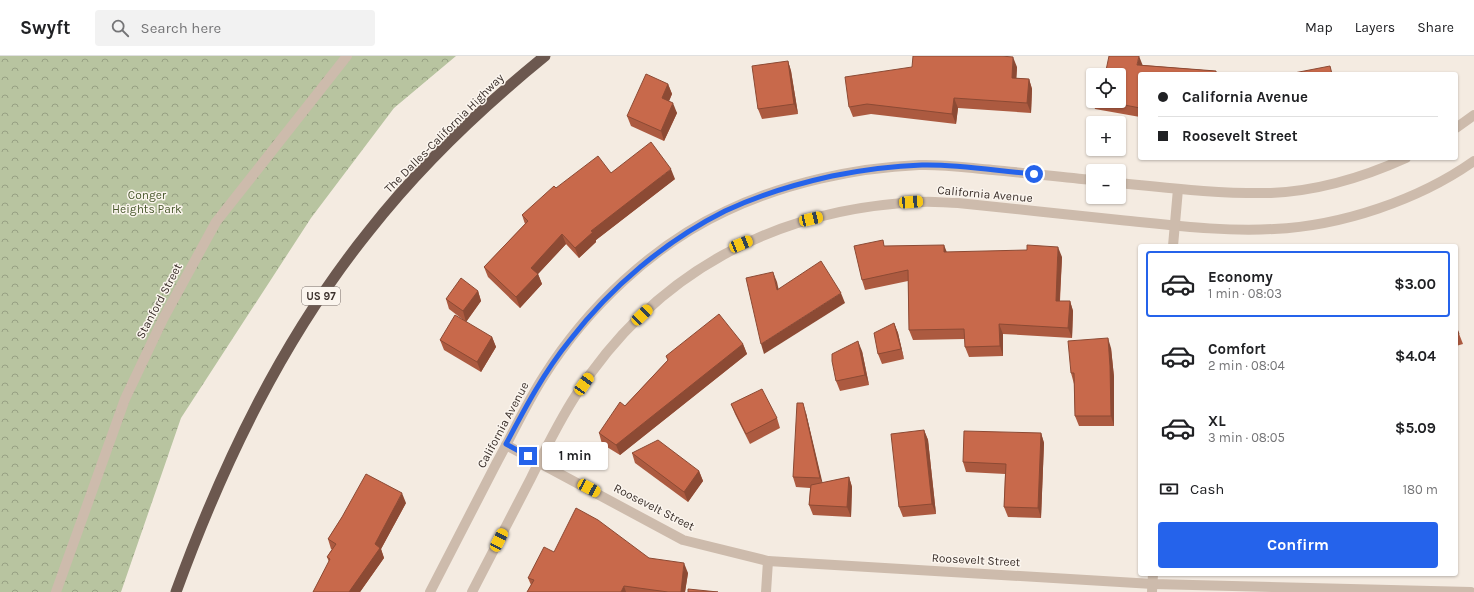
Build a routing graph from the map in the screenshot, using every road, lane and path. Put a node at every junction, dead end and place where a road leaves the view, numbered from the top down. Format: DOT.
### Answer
graph roads {
  1 [pos="347,56"];
  2 [pos="545,56"];
  3 [pos="1474,115"];
  4 [pos="1458,127"];
  5 [pos="1401,160"];
  6 [pos="1474,161"];
  7 [pos="1086,179"];
  8 [pos="1126,184"];
  9 [pos="1178,188"];
  10 [pos="1174,225"];
  11 [pos="1173,244"];
  12 [pos="506,444"];
  13 [pos="539,462"];
  14 [pos="768,561"];
  15 [pos="1153,583"];
  16 [pos="56,592"];
  17 [pos="176,592"];
  18 [pos="430,592"];
  19 [pos="472,592"];
  20 [pos="766,592"];
  21 [pos="1471,592"];
  1 -- 16 [label="street, Stanford Street"];
  2 -- 17 [label="highway, The Dalles-California Highway / US 97"];
  3 -- 4 [label="street"];
  5 -- 9 [label="street"];
  6 -- 10 [label="street, California Avenue"];
  7 -- 12 [label="street, California Avenue"];
  8 -- 9 [label="street"];
  9 -- 10 [label="street"];
  10 -- 11 [label="street"];
  10 -- 13 [label="street, California Avenue"];
  12 -- 13 [label="street, Roosevelt Street"];
  12 -- 18 [label="street, California Avenue"];
  13 -- 14 [label="street, Roosevelt Street"];
  13 -- 19 [label="street, California Avenue"];
  14 -- 15 [label="street, Roosevelt Street"];
  14 -- 20 [label="street"];
  15 -- 21 [label="street, Roosevelt Street"];
}
